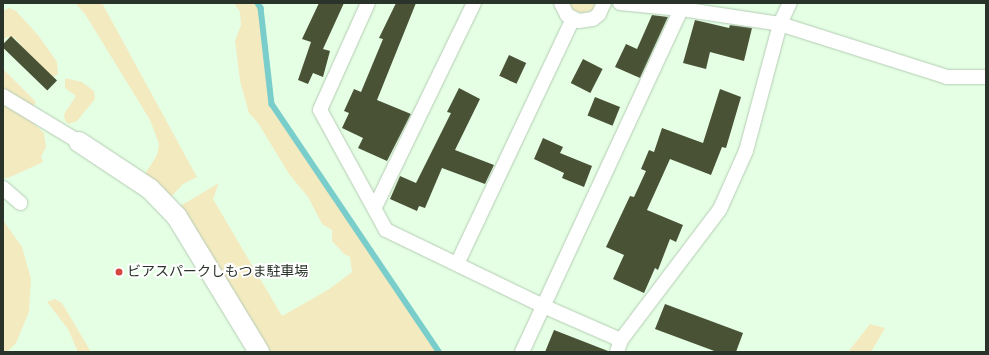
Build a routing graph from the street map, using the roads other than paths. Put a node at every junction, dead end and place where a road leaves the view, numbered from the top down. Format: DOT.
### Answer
graph roads {
  1 [pos="368,3"];
  2 [pos="474,3"];
  3 [pos="561,3"];
  4 [pos="604,3"];
  5 [pos="620,3"];
  6 [pos="790,3"];
  7 [pos="683,6"];
  8 [pos="573,19"];
  9 [pos="780,24"];
  10 [pos="986,77"];
  11 [pos="3,96"];
  12 [pos="79,142"];
  13 [pos="3,188"];
  14 [pos="20,204"];
  15 [pos="375,207"];
  16 [pos="457,264"];
  17 [pos="543,306"];
  18 [pos="619,346"];
  19 [pos="258,352"];
  20 [pos="522,352"];
  1 -- 15 [label="street"];
  2 -- 15 [label="street"];
  3 -- 8 [label="street"];
  4 -- 8 [label="street"];
  5 -- 7 [label="street"];
  6 -- 9 [label="street"];
  7 -- 9 [label="street"];
  7 -- 17 [label="street"];
  8 -- 16 [label="street"];
  9 -- 10 [label="street"];
  9 -- 18 [label="street"];
  11 -- 12 [label="street"];
  12 -- 19 [label="street"];
  13 -- 14 [label="street"];
  15 -- 16 [label="street"];
  16 -- 17 [label="street"];
  17 -- 18 [label="street"];
  17 -- 20 [label="street"];
}
